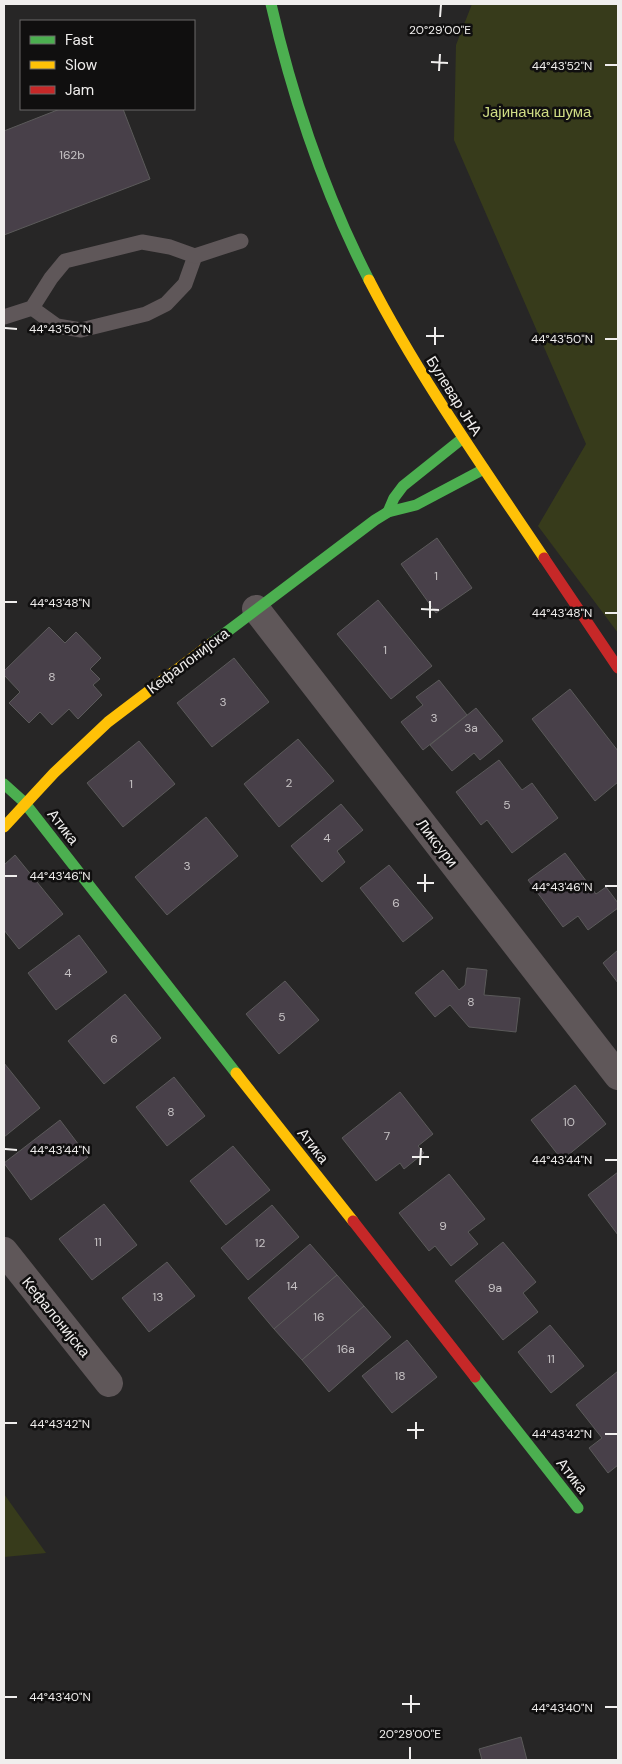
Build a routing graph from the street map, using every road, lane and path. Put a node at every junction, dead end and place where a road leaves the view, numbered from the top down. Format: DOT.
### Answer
graph roads {
  1 [pos="271,4"];
  2 [pos="242,241"];
  3 [pos="195,256"];
  4 [pos="32,308"];
  5 [pos="4,317"];
  6 [pos="463,438"];
  7 [pos="484,469"];
  8 [pos="388,512"];
  9 [pos="256,610"];
  10 [pos="618,668"];
  11 [pos="4,784"];
  12 [pos="24,802"];
  13 [pos="4,827"];
  14 [pos="618,1076"];
  15 [pos="4,1251"];
  16 [pos="109,1383"];
  17 [pos="578,1508"];
  1 -- 6 [label="street, Булевар ЈНА"];
  2 -- 3 [label="lane"];
  3 -- 4 [label="lane"];
  3 -- 4 [label="lane"];
  4 -- 5 [label="lane"];
  6 -- 7 [label="street, Булевар ЈНА"];
  6 -- 8 [label="street, Кефалонијска"];
  7 -- 8 [label="street, Кефалонијска"];
  7 -- 10 [label="street, Булевар ЈНА"];
  8 -- 9 [label="street, Кефалонијска"];
  9 -- 12 [label="street, Кефалонијска"];
  9 -- 14 [label="street, Ликсури"];
  11 -- 12 [label="street, Атика"];
  12 -- 13 [label="street, Кефалонијска"];
  12 -- 17 [label="street, Атика"];
  15 -- 16 [label="street, Кефалонијска"];
}
